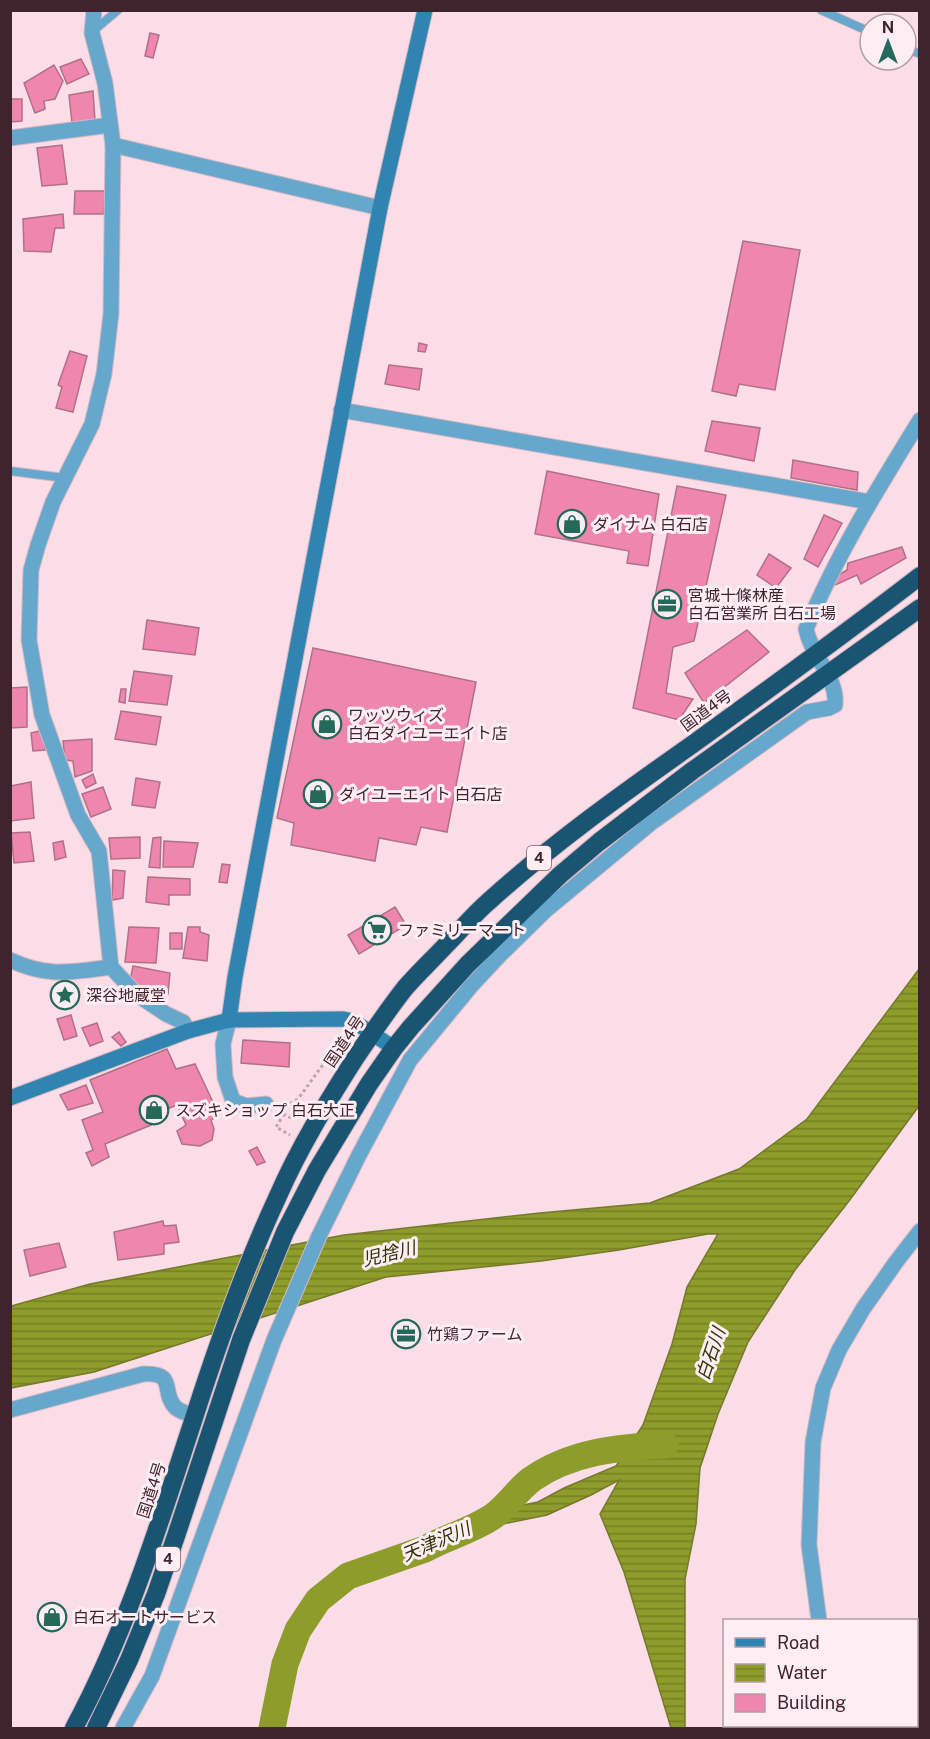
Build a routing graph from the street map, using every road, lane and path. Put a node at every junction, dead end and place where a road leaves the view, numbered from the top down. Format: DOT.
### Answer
graph roads {
  1 [pos="94,10"];
  2 [pos="118,10"];
  3 [pos="425,10"];
  4 [pos="821,10"];
  5 [pos="858,27"];
  6 [pos="92,33"];
  7 [pos="110,125"];
  8 [pos="10,138"];
  9 [pos="113,146"];
  10 [pos="380,208"];
  11 [pos="341,410"];
  12 [pos="920,420"];
  13 [pos="10,471"];
  14 [pos="66,478"];
  15 [pos="870,502"];
  16 [pos="920,576"];
  17 [pos="920,608"];
  18 [pos="817,655"];
  19 [pos="827,674"];
  20 [pos="10,960"];
  21 [pos="111,967"];
  22 [pos="229,1020"];
  23 [pos="188,1031"];
  24 [pos="372,1032"];
  25 [pos="394,1048"];
  26 [pos="330,1055"];
  27 [pos="10,1098"];
  28 [pos="272,1108"];
  29 [pos="284,1114"];
  30 [pos="290,1135"];
  31 [pos="920,1231"];
  32 [pos="10,1410"];
  33 [pos="195,1416"];
  34 [pos="819,1619"];
  35 [pos="74,1728"];
  36 [pos="96,1728"];
  37 [pos="123,1728"];
  1 -- 6 [label="street"];
  2 -- 6 [label="lane"];
  3 -- 10 [label="street"];
  4 -- 5 [label="lane"];
  6 -- 7 [label="street"];
  7 -- 8 [label="street"];
  7 -- 9 [label="street"];
  9 -- 10 [label="street"];
  9 -- 14 [label="street"];
  10 -- 11 [label="street"];
  11 -- 15 [label="street"];
  11 -- 22 [label="street"];
  12 -- 15 [label="street"];
  13 -- 14 [label="lane"];
  14 -- 21 [label="street"];
  15 -- 18 [label="street"];
  16 -- 18 [label="highway, 国道4号 / 4"];
  17 -- 19 [label="highway, 4"];
  18 -- 19 [label="street"];
  18 -- 24 [label="highway, 国道4号 / 4"];
  19 -- 25 [label="highway, 4"];
  19 -- 37 [label="street"];
  20 -- 21 [label="street"];
  21 -- 23 [label="street"];
  22 -- 23 [label="street"];
  22 -- 24 [label="street"];
  22 -- 28 [label="street"];
  23 -- 27 [label="street"];
  24 -- 25 [label="street"];
  24 -- 33 [label="highway, 国道4号 / 4"];
  25 -- 36 [label="highway, 4"];
  26 -- 28 [label="path"];
  29 -- 30 [label="path"];
  31 -- 34 [label="street"];
  32 -- 33 [label="street"];
  33 -- 35 [label="highway, 国道4号 / 4"];
}
